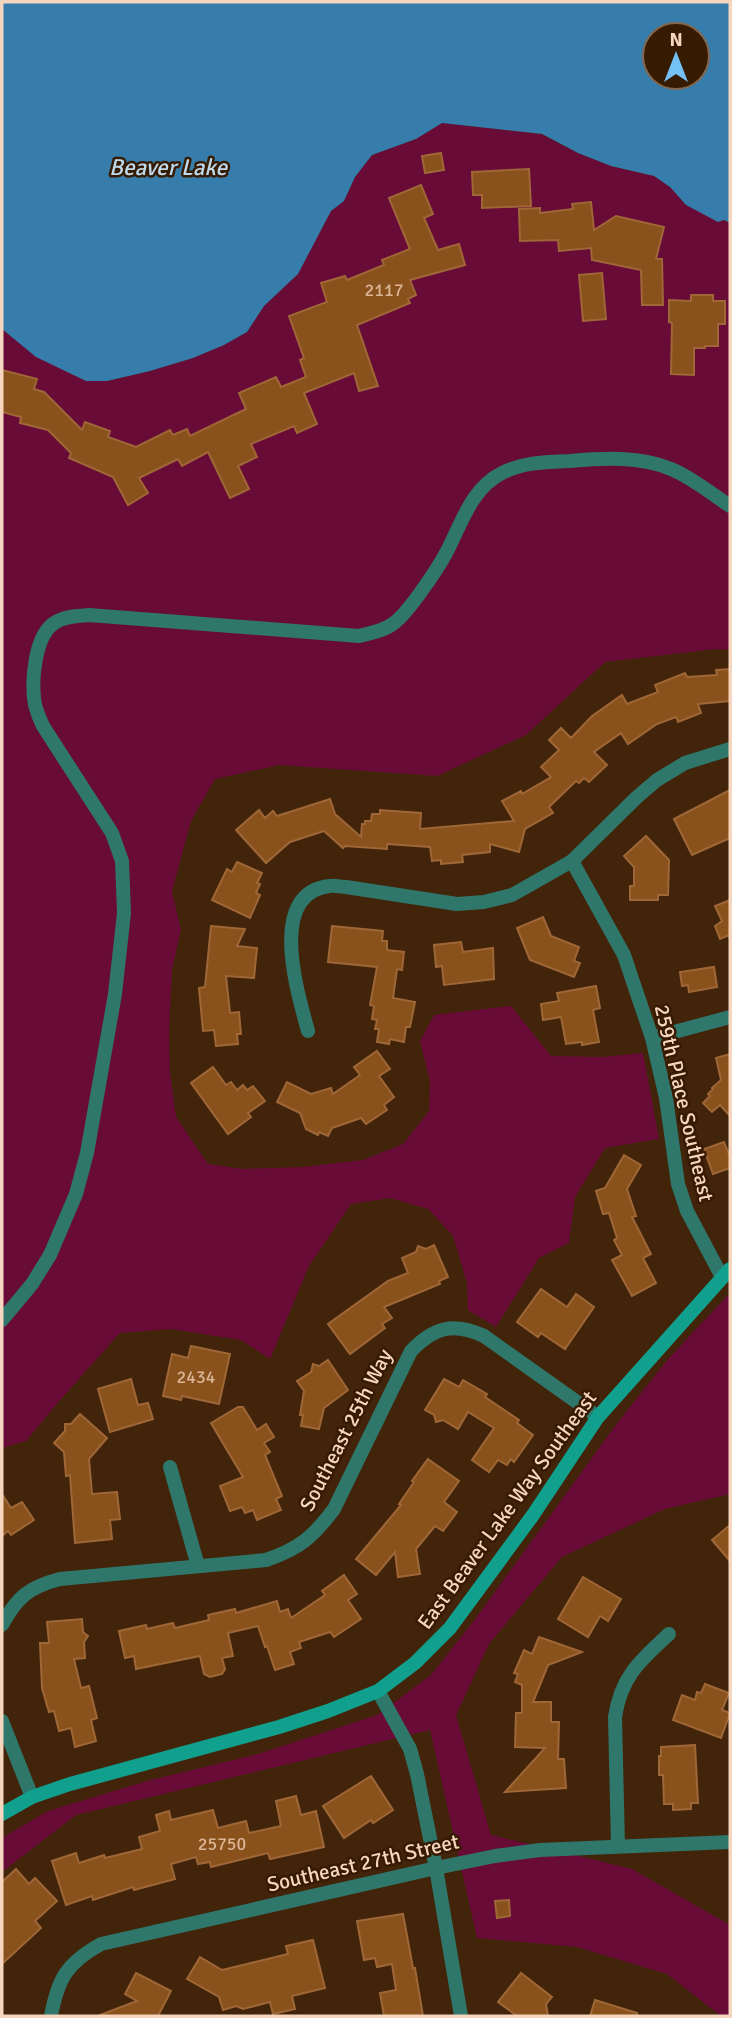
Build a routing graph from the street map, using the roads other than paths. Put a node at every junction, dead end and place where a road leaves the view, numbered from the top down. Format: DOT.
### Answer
graph roads {
  1 [pos="730,506"];
  2 [pos="730,749"];
  3 [pos="572,861"];
  4 [pos="730,1017"];
  5 [pos="308,1031"];
  6 [pos="652,1038"];
  7 [pos="726,1273"];
  8 [pos="2,1320"];
  9 [pos="598,1417"];
  10 [pos="170,1467"];
  11 [pos="198,1566"];
  12 [pos="2,1625"];
  13 [pos="669,1634"];
  14 [pos="378,1692"];
  15 [pos="2,1721"];
  16 [pos="32,1797"];
  17 [pos="2,1814"];
  18 [pos="730,1842"];
  19 [pos="618,1846"];
  20 [pos="436,1868"];
  21 [pos="51,2016"];
  22 [pos="461,2016"];
  1 -- 8 [label="street"];
  2 -- 3 [label="street"];
  3 -- 5 [label="street"];
  3 -- 6 [label="street, 259th Place Southeast"];
  4 -- 6 [label="street"];
  6 -- 7 [label="street, 259th Place Southeast"];
  7 -- 9 [label="street, East Beaver Lake Way Southeast"];
  9 -- 11 [label="street, Southeast 25th Way"];
  9 -- 14 [label="street, East Beaver Lake Way Southeast"];
  10 -- 11 [label="street"];
  11 -- 12 [label="street, Southeast 25th Way"];
  13 -- 19 [label="street"];
  14 -- 16 [label="street, East Beaver Lake Way Southeast"];
  14 -- 20 [label="street"];
  15 -- 16 [label="street"];
  16 -- 17 [label="street, East Beaver Lake Way Southeast"];
  18 -- 19 [label="street, Southeast 27th Street"];
  19 -- 20 [label="street, Southeast 27th Street"];
  20 -- 21 [label="street, Southeast 27th Street"];
  20 -- 22 [label="street"];
}
